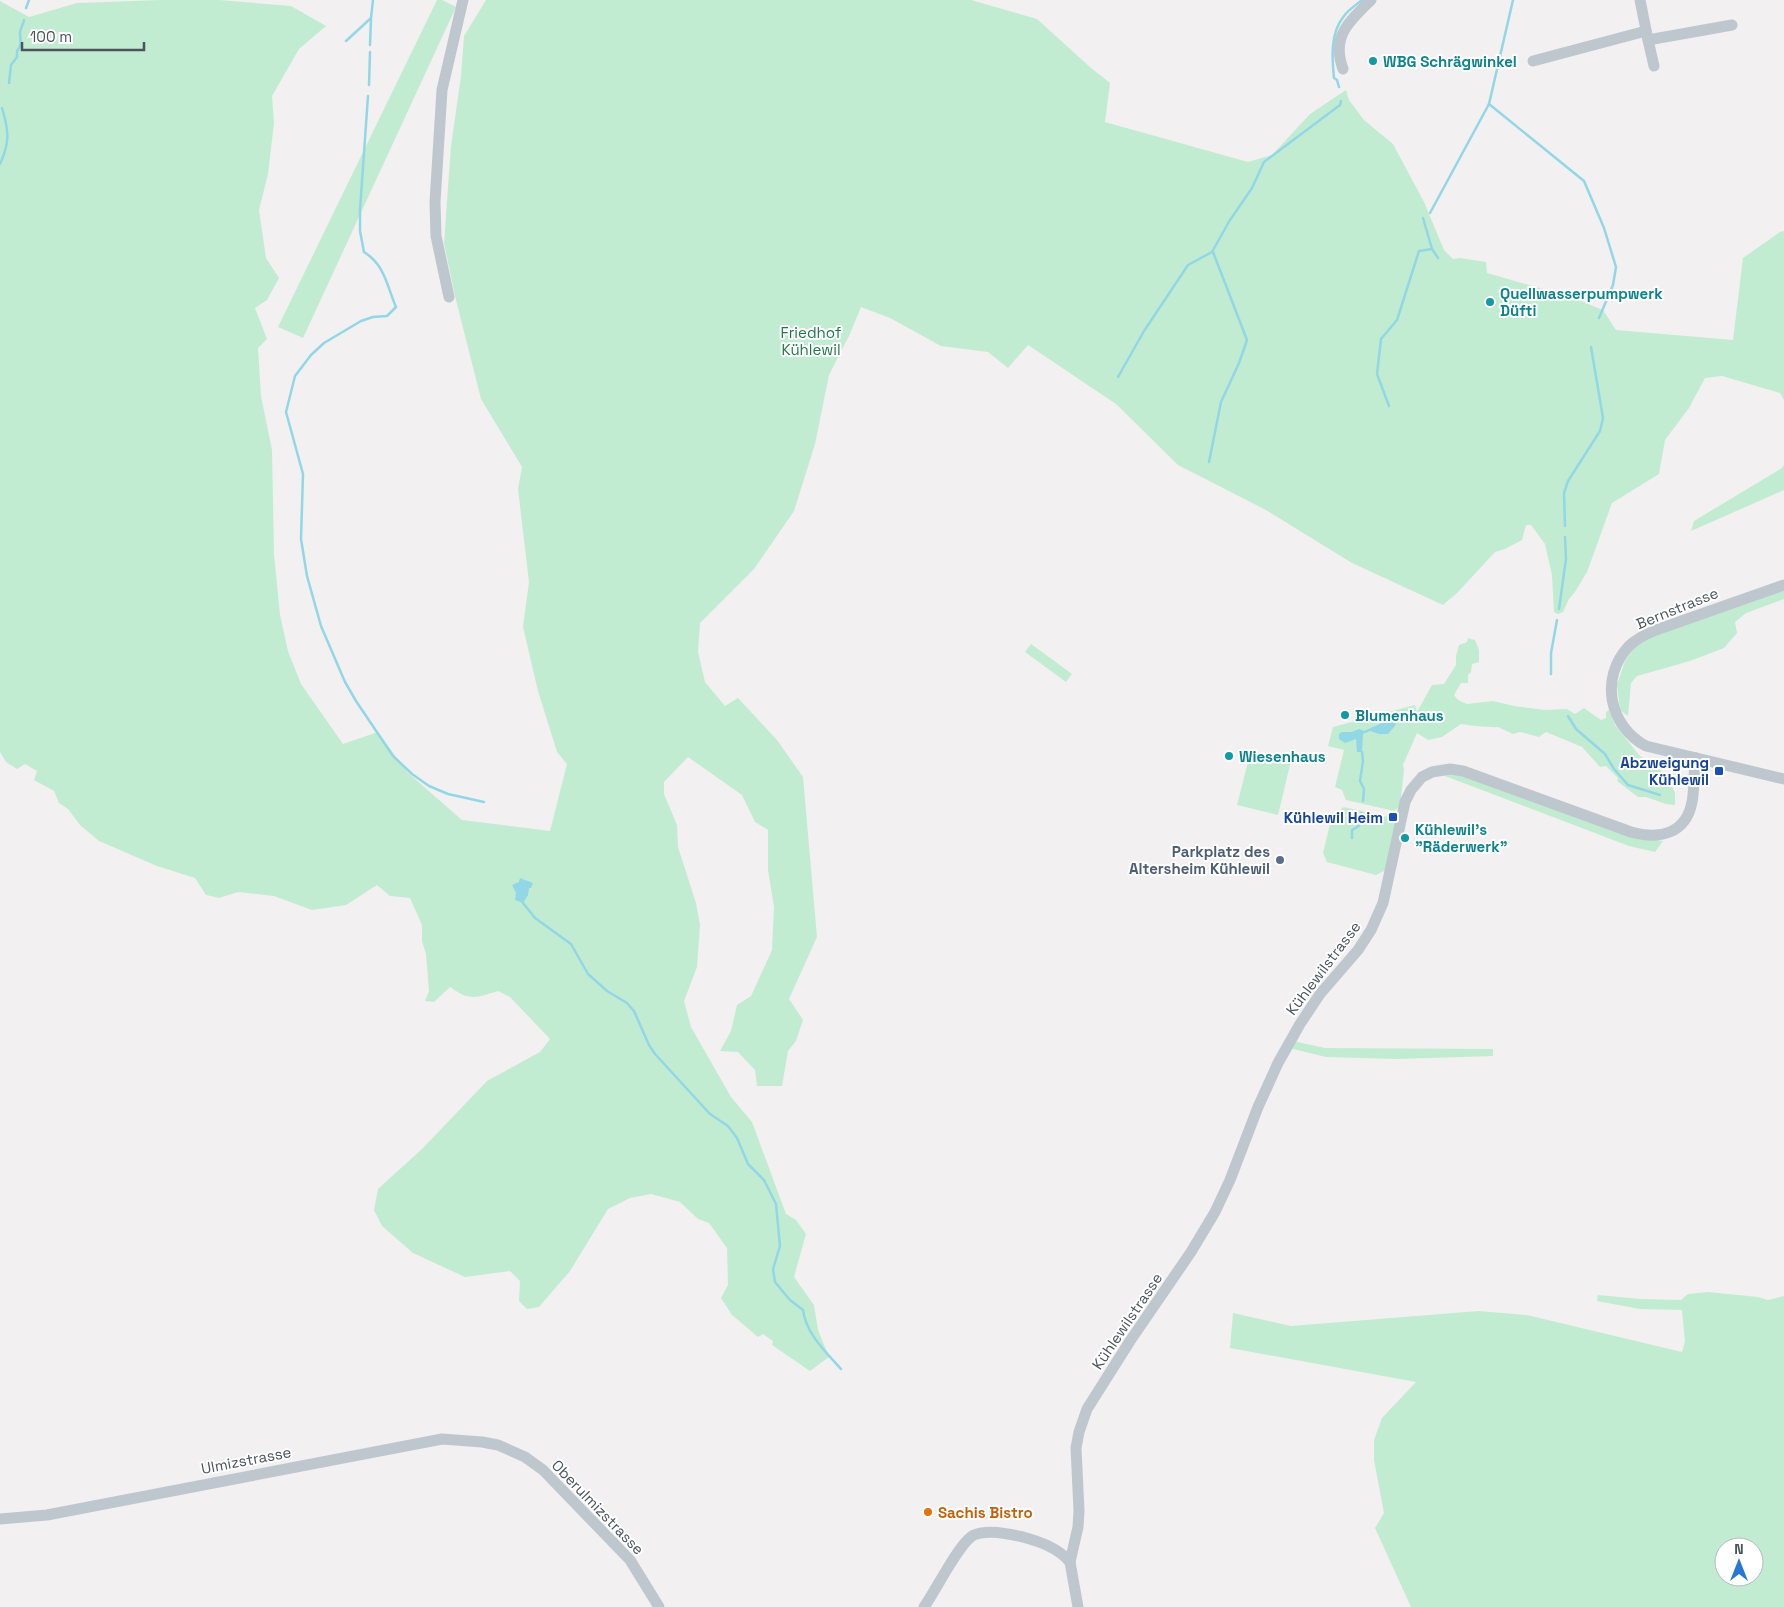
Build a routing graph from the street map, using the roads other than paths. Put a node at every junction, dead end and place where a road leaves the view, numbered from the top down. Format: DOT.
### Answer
graph roads {
  1 [pos="463,0"];
  2 [pos="1371,0"];
  3 [pos="1640,0"];
  4 [pos="1732,25"];
  5 [pos="1647,36"];
  6 [pos="1533,62"];
  7 [pos="1654,66"];
  8 [pos="1343,69"];
  9 [pos="449,297"];
  10 [pos="1784,585"];
  11 [pos="1696,758"];
  12 [pos="1784,779"];
  13 [pos="498,1445"];
  14 [pos="0,1519"];
  15 [pos="1074,1539"];
  16 [pos="1053,1548"];
  17 [pos="1070,1562"];
  18 [pos="659,1607"];
  19 [pos="924,1607"];
  20 [pos="1078,1607"];
  1 -- 9 [label="street"];
  2 -- 8 [label="street"];
  3 -- 5 [label="street"];
  4 -- 5 [label="street"];
  5 -- 6 [label="street"];
  5 -- 7 [label="street"];
  10 -- 11 [label="street, Bernstrasse"];
  11 -- 12 [label="street, Bernstrasse"];
  11 -- 15 [label="street, Kühlewilstrasse"];
  13 -- 14 [label="street, Ulmizstrasse"];
  13 -- 18 [label="street, Oberulmizstrasse"];
  15 -- 16 [label="street"];
  15 -- 17 [label="street, Kühlewilstrasse"];
  16 -- 17 [label="street"];
  16 -- 19 [label="street"];
  17 -- 20 [label="street, Kühlewilstrasse"];
}
